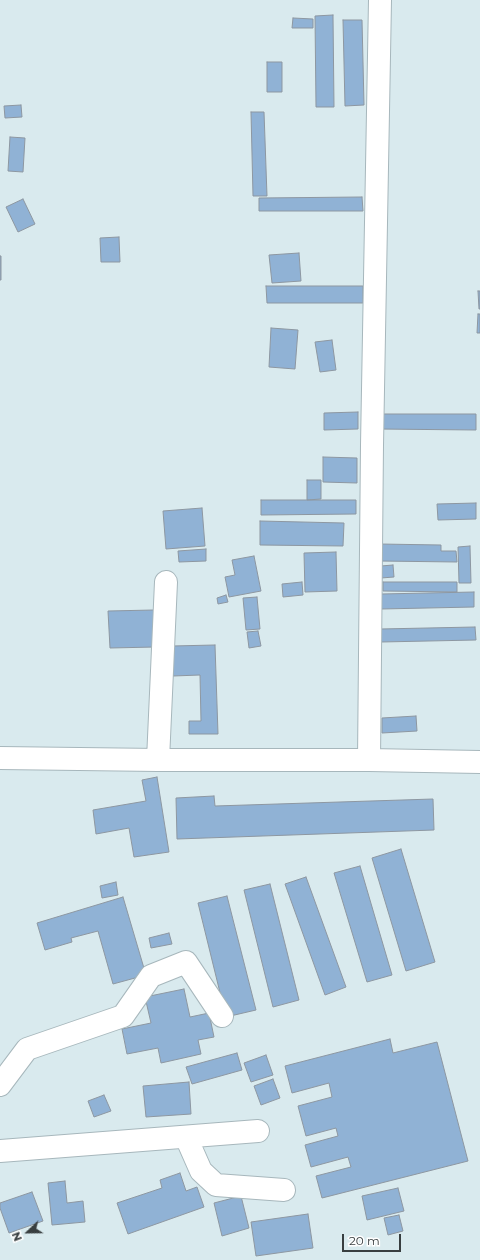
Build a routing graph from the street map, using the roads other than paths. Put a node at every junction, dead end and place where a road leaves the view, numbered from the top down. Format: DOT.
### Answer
graph roads {
  1 [pos="380,0"];
  2 [pos="166,582"];
  3 [pos="0,758"];
  4 [pos="158,760"];
  5 [pos="369,760"];
  6 [pos="480,762"];
  7 [pos="222,1016"];
  8 [pos="0,1085"];
  9 [pos="258,1131"];
  10 [pos="186,1137"];
  11 [pos="0,1151"];
  12 [pos="284,1190"];
  1 -- 5 [label="street"];
  2 -- 4 [label="street"];
  3 -- 4 [label="street"];
  4 -- 5 [label="street"];
  5 -- 6 [label="street"];
  7 -- 8 [label="street"];
  9 -- 10 [label="street"];
  10 -- 11 [label="street"];
  10 -- 12 [label="street"];
}
